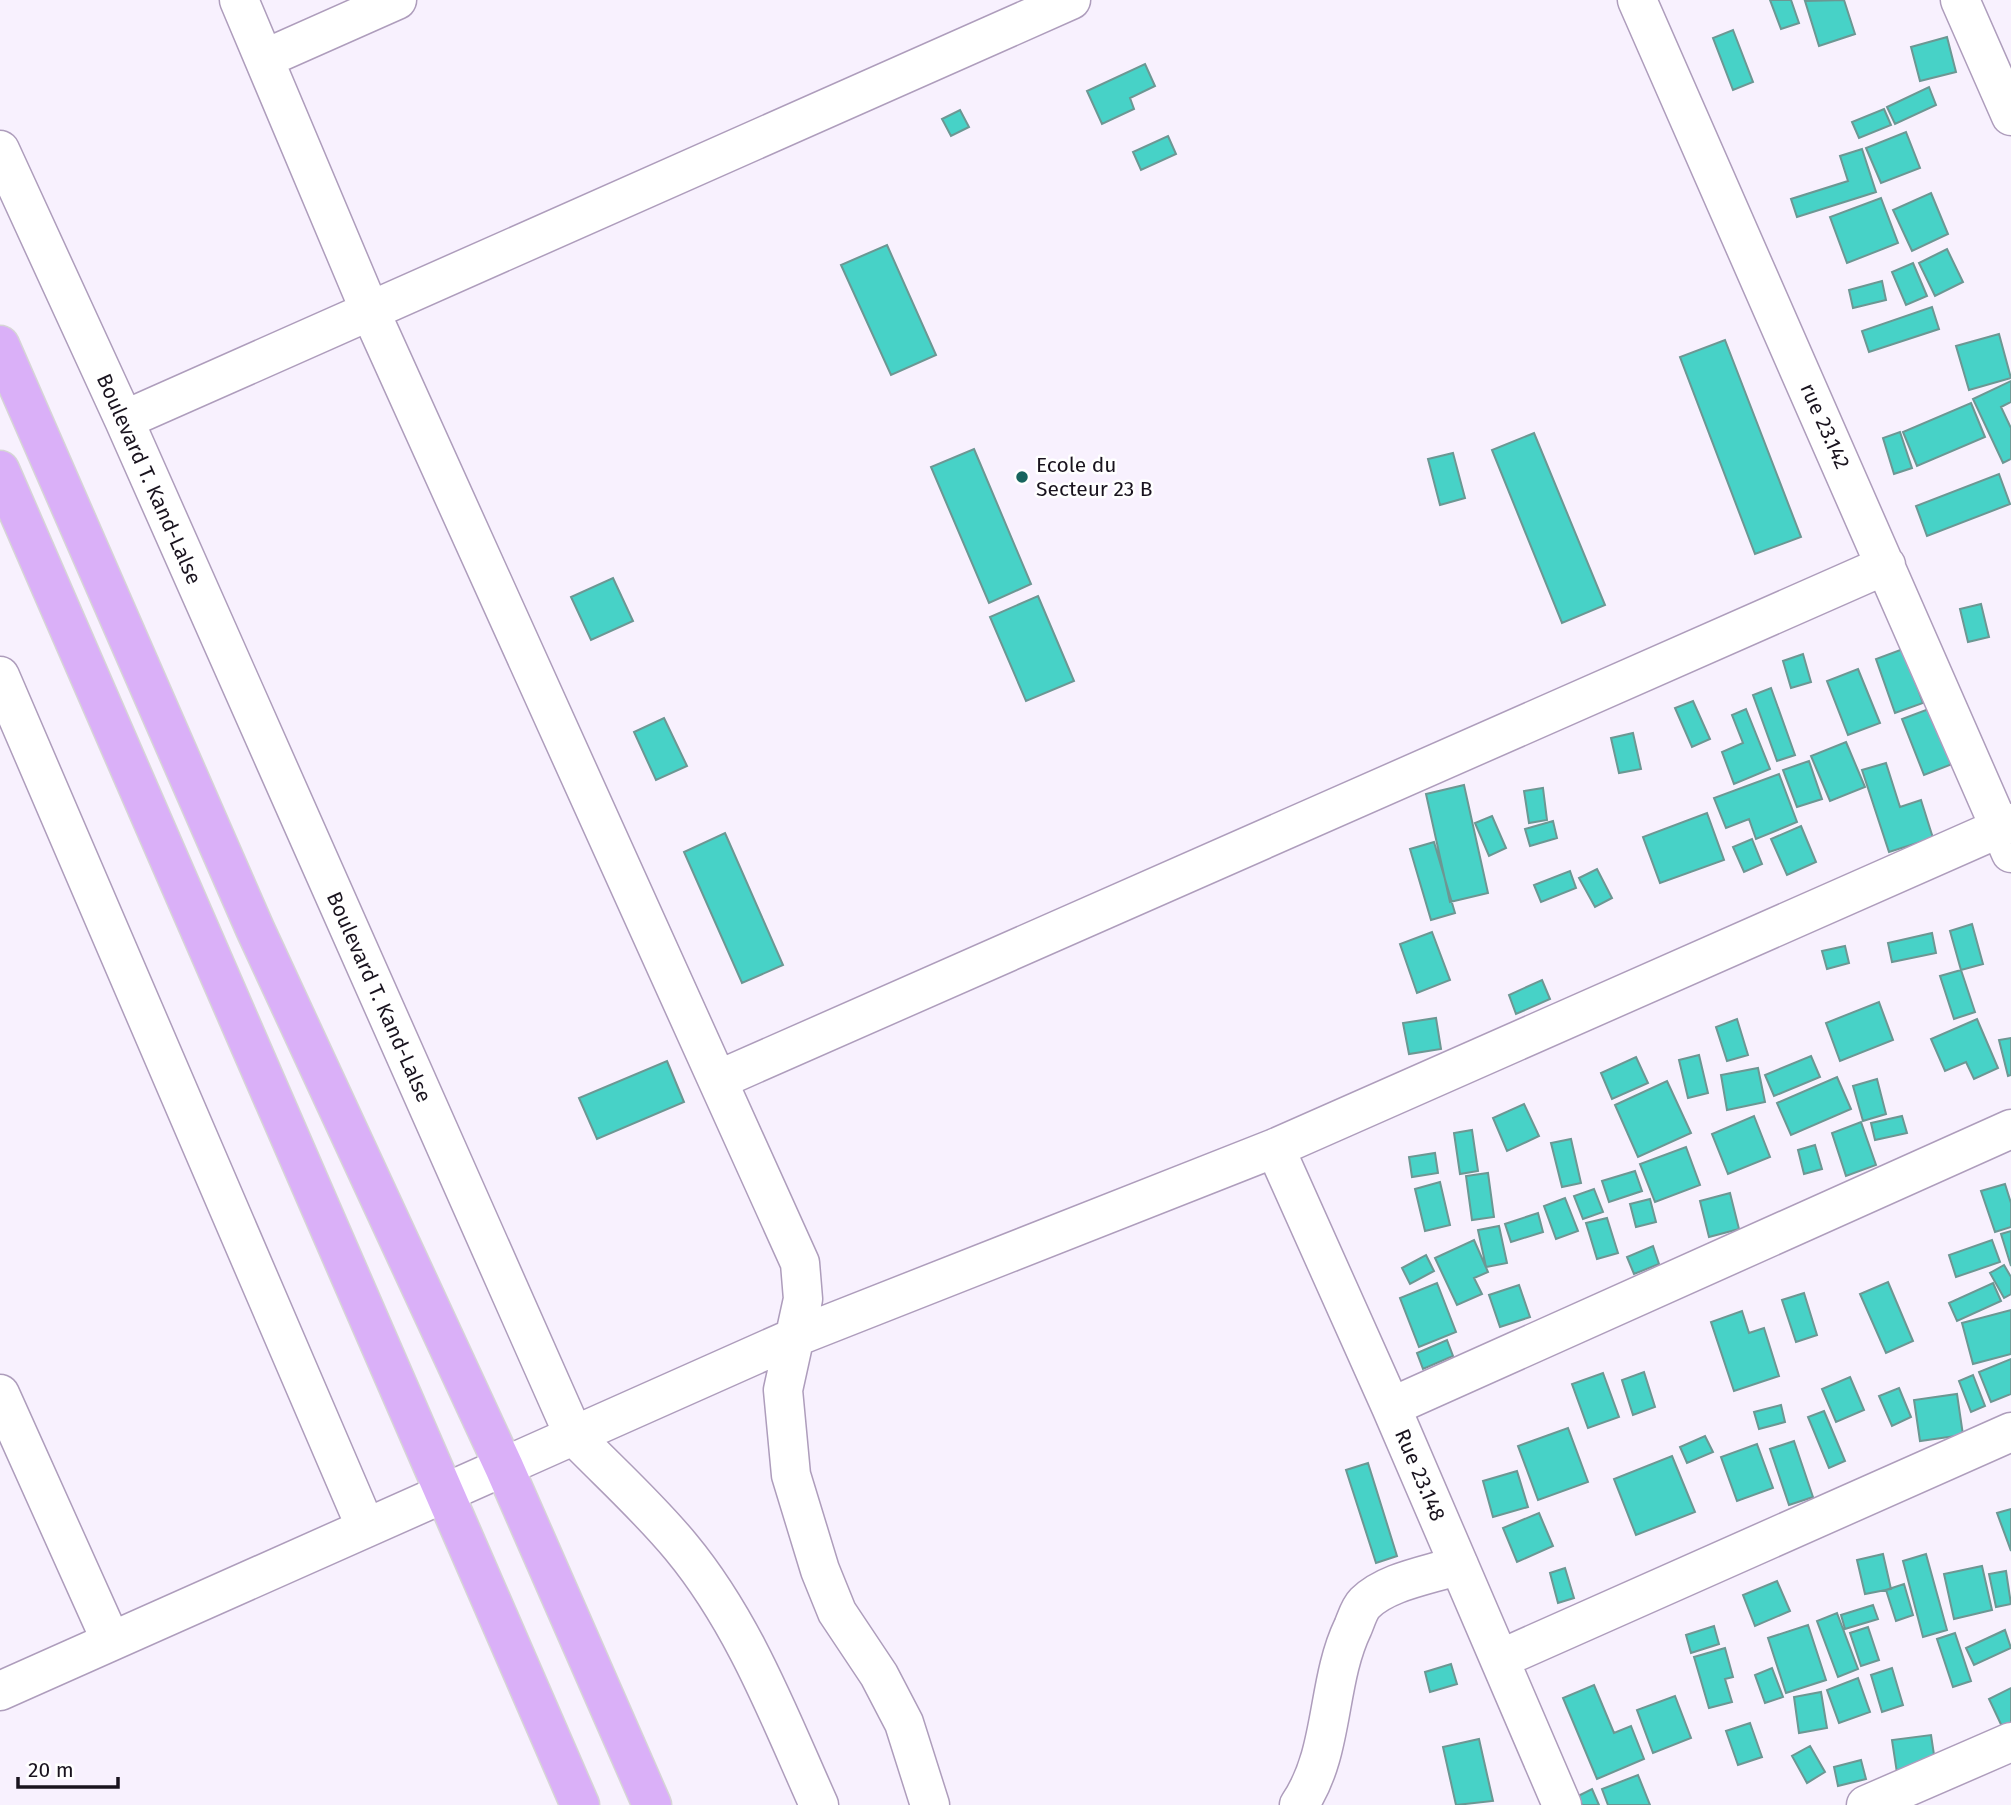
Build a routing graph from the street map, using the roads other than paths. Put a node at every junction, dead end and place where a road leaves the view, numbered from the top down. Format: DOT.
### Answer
graph roads {
  1 [pos="239,0"];
  2 [pos="397,0"];
  3 [pos="1071,0"];
  4 [pos="1637,0"];
  5 [pos="1960,0"];
  6 [pos="264,59"];
  7 [pos="2011,116"];
  8 [pos="0,150"];
  9 [pos="370,311"];
  10 [pos="0,345"];
  11 [pos="124,420"];
  12 [pos="0,470"];
  13 [pos="1886,565"];
  14 [pos="0,676"];
  15 [pos="2007,834"];
  16 [pos="718,1080"];
  17 [pos="2011,1129"];
  18 [pos="1275,1148"];
  19 [pos="793,1338"];
  20 [pos="0,1394"];
  21 [pos="1391,1408"];
  22 [pos="2011,1432"];
  23 [pos="574,1436"];
  24 [pos="504,1467"];
  25 [pos="443,1493"];
  26 [pos="366,1528"];
  27 [pos="1459,1565"];
  28 [pos="111,1641"];
  29 [pos="1500,1659"];
  30 [pos="0,1691"];
  31 [pos="2011,1742"];
  32 [pos="580,1805"];
  33 [pos="652,1805"];
  34 [pos="820,1805"];
  35 [pos="930,1805"];
  36 [pos="1299,1805"];
  37 [pos="1562,1805"];
  38 [pos="1866,1805"];
  1 -- 6 [label="street"];
  2 -- 6 [label="street"];
  3 -- 9 [label="street"];
  4 -- 13 [label="street, rue 23.142"];
  5 -- 7 [label="street"];
  6 -- 9 [label="street"];
  8 -- 11 [label="street, Boulevard T. Kand-Lalse"];
  9 -- 11 [label="street"];
  9 -- 16 [label="street"];
  10 -- 24 [label="main road"];
  11 -- 23 [label="street, Boulevard T. Kand-Lalse"];
  12 -- 25 [label="main road"];
  13 -- 15 [label="street, rue 23.142"];
  13 -- 16 [label="street"];
  14 -- 26 [label="street"];
  15 -- 18 [label="street"];
  16 -- 19 [label="street"];
  17 -- 21 [label="street"];
  18 -- 19 [label="street"];
  18 -- 21 [label="street, Rue 23.148"];
  19 -- 23 [label="street"];
  19 -- 35 [label="street"];
  20 -- 28 [label="street"];
  21 -- 27 [label="street, Rue 23.148"];
  22 -- 29 [label="street"];
  23 -- 24 [label="street"];
  23 -- 34 [label="street, Boulevard T. Kand-Lalse"];
  24 -- 25 [label="street"];
  24 -- 33 [label="main road"];
  25 -- 26 [label="street"];
  25 -- 32 [label="main road"];
  26 -- 28 [label="street"];
  27 -- 29 [label="street, Rue 23.148"];
  27 -- 36 [label="street"];
  28 -- 30 [label="street"];
  29 -- 37 [label="street, Rue 23.148"];
  31 -- 38 [label="street"];
}
